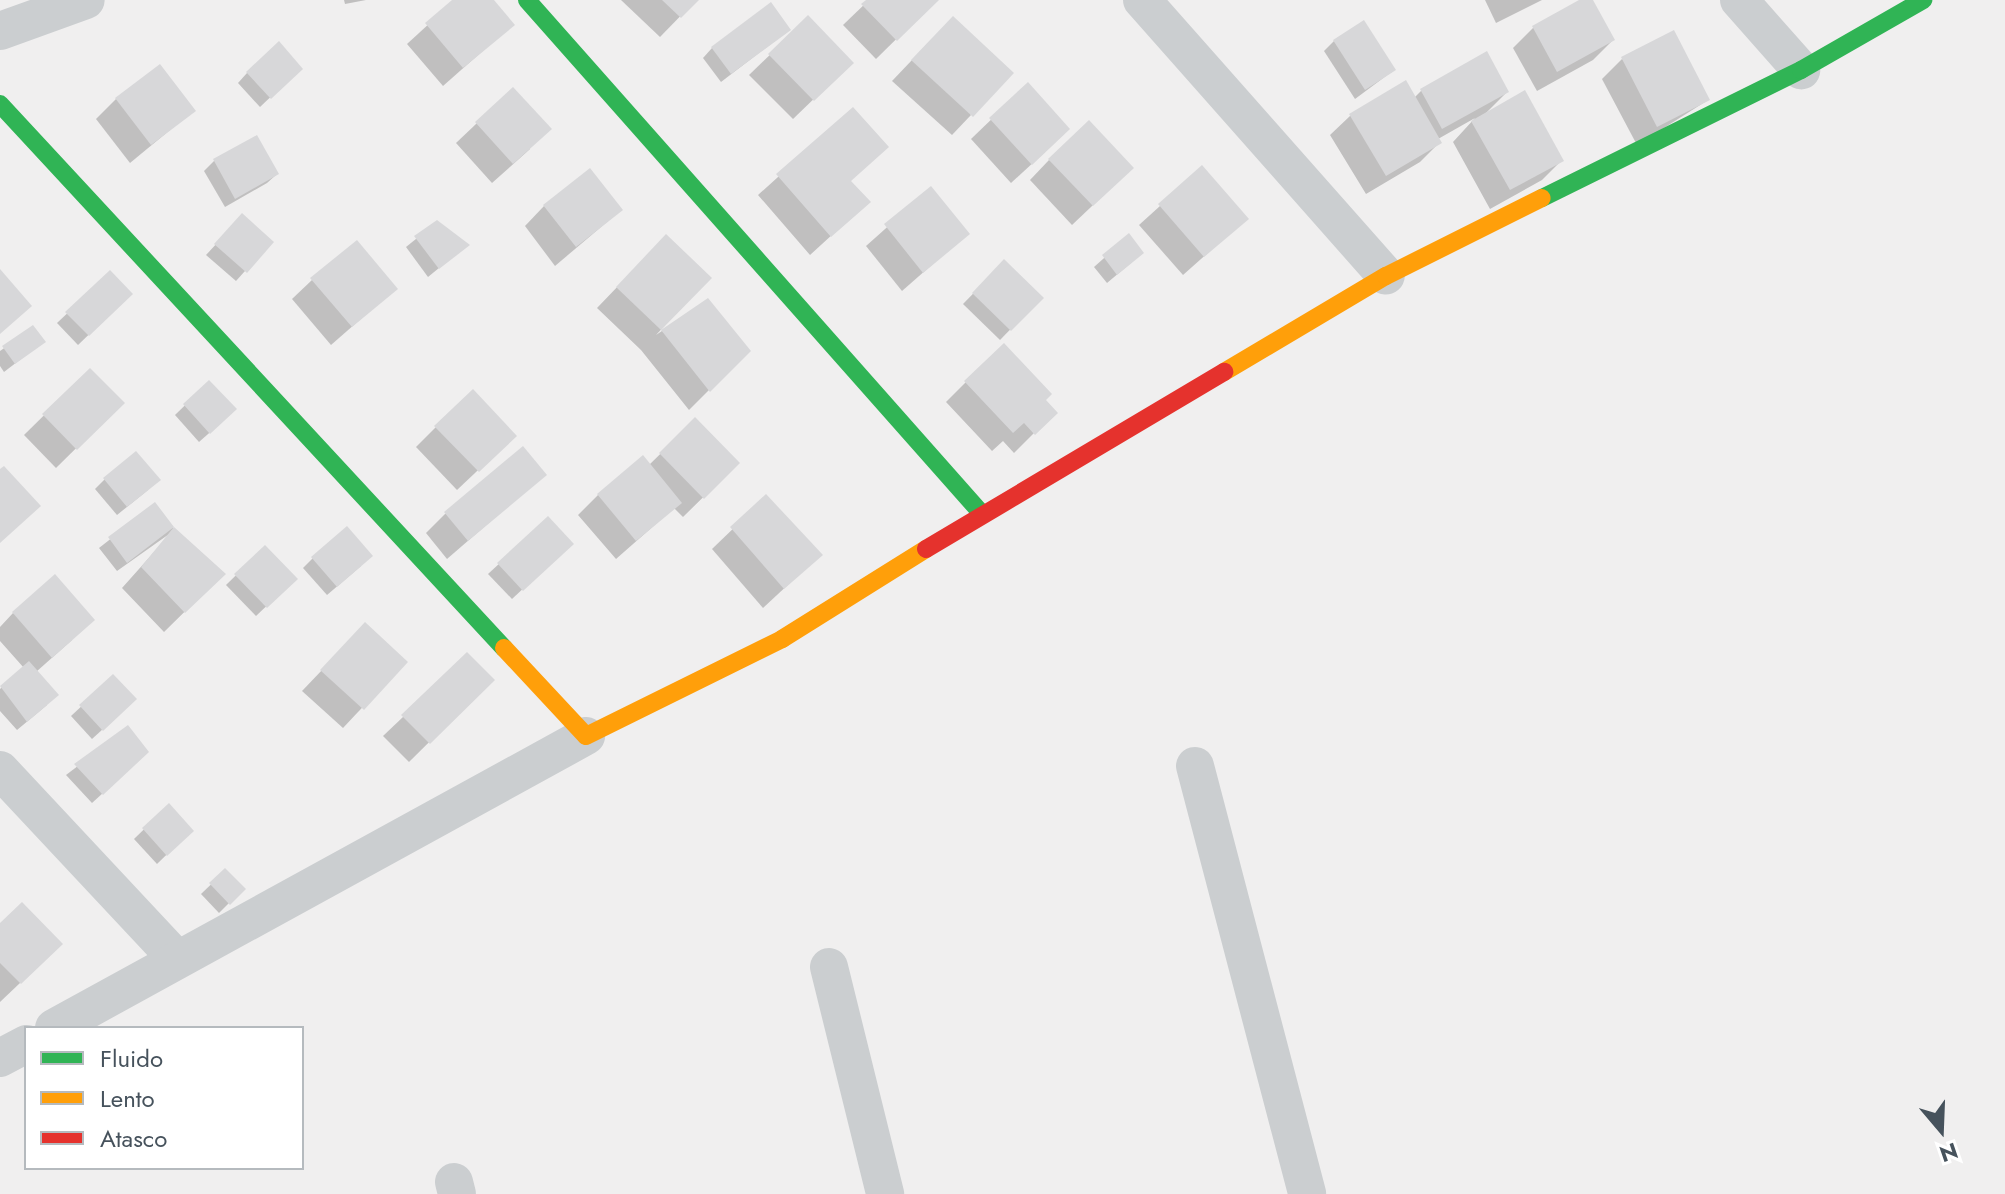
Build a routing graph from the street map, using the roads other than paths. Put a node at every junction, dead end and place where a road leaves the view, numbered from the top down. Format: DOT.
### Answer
graph roads {
  1 [pos="86,0"];
  2 [pos="527,0"];
  3 [pos="1142,0"];
  4 [pos="1739,0"];
  5 [pos="1923,0"];
  6 [pos="0,31"];
  7 [pos="1801,70"];
  8 [pos="0,104"];
  9 [pos="1386,276"];
  10 [pos="982,514"];
  11 [pos="586,736"];
  12 [pos="1195,766"];
  13 [pos="0,770"];
  14 [pos="177,959"];
  15 [pos="829,967"];
  16 [pos="58,1026"];
  17 [pos="24,1045"];
  18 [pos="0,1058"];
  19 [pos="885,1194"];
  20 [pos="1307,1194"];
  1 -- 6 [label="street"];
  2 -- 10 [label="street"];
  3 -- 9 [label="street"];
  4 -- 7 [label="street"];
  5 -- 7 [label="street"];
  7 -- 9 [label="street"];
  8 -- 11 [label="street"];
  9 -- 10 [label="street"];
  10 -- 11 [label="street"];
  11 -- 14 [label="street"];
  12 -- 20 [label="street"];
  13 -- 14 [label="street"];
  14 -- 16 [label="street"];
  15 -- 19 [label="street"];
  17 -- 18 [label="street"];
}
